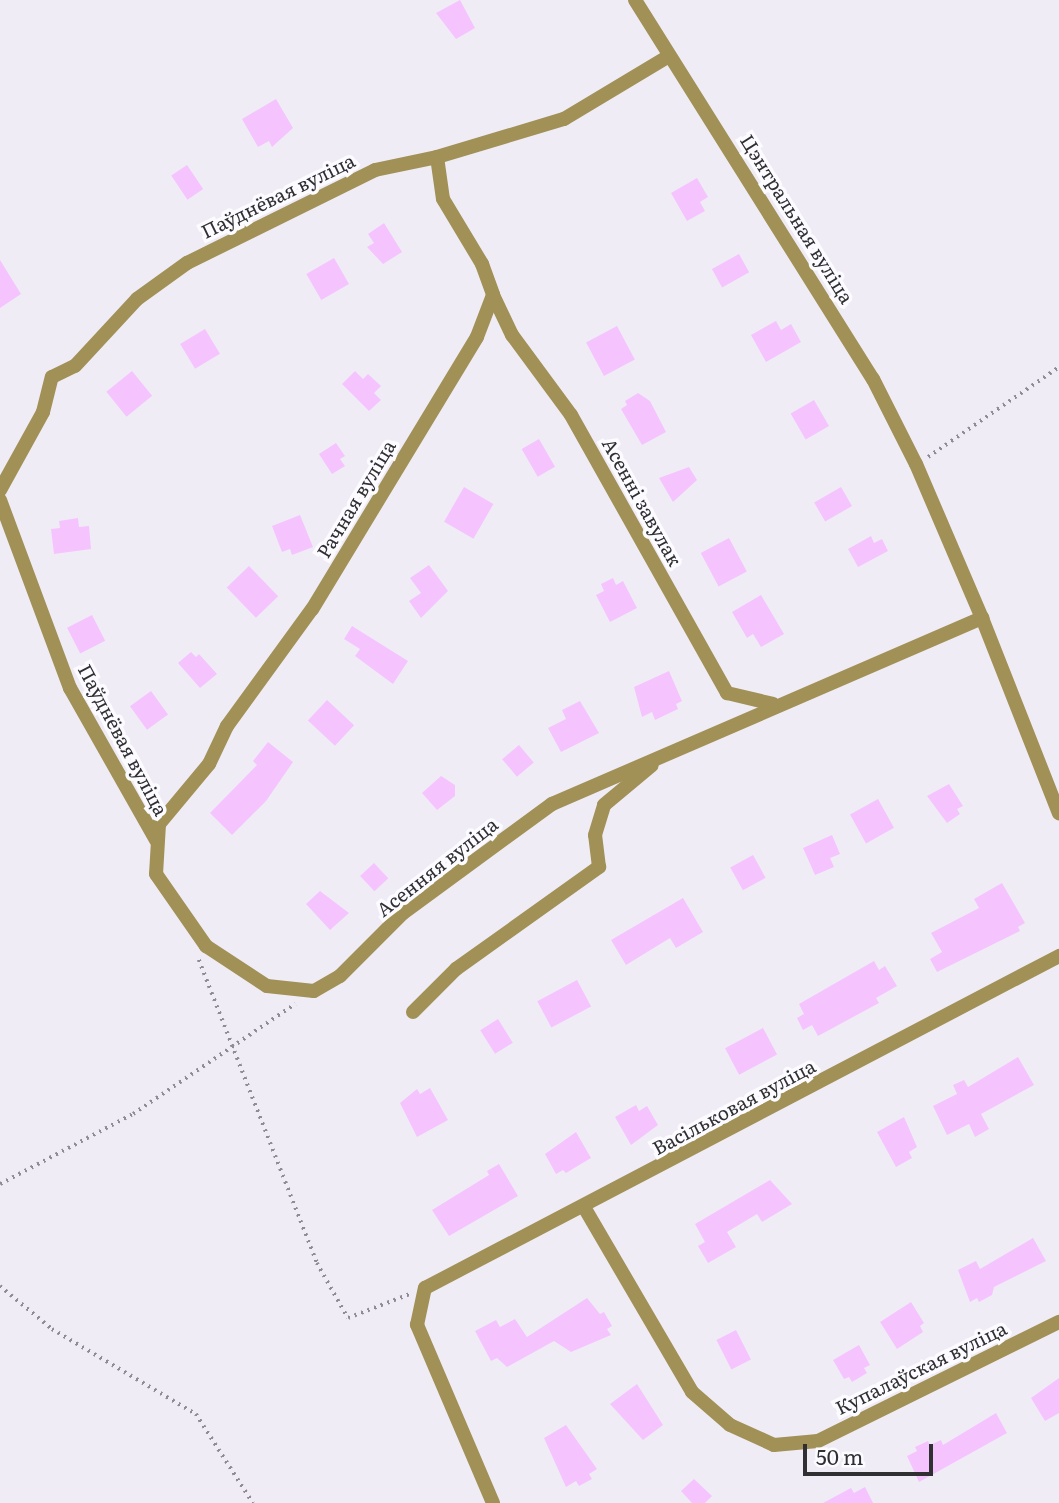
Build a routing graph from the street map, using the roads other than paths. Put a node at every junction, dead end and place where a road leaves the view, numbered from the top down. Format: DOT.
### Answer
graph roads {
  1 [pos="635,0"];
  2 [pos="669,56"];
  3 [pos="437,157"];
  4 [pos="492,295"];
  5 [pos="0,490"];
  6 [pos="0,500"];
  7 [pos="982,618"];
  8 [pos="773,704"];
  9 [pos="664,755"];
  10 [pos="1059,813"];
  11 [pos="156,839"];
  12 [pos="1059,956"];
  13 [pos="413,1012"];
  14 [pos="584,1207"];
  15 [pos="1059,1322"];
  16 [pos="492,1503"];
  1 -- 2 [label="street, Цэнтральная вуліца"];
  2 -- 3 [label="street, Паўднёвая вуліца"];
  2 -- 7 [label="street, Цэнтральная вуліца"];
  3 -- 4 [label="street"];
  3 -- 5 [label="street, Паўднёвая вуліца"];
  4 -- 8 [label="street, Асенні завулак"];
  4 -- 11 [label="street, Рачная вуліца"];
  6 -- 11 [label="street, Паўднёвая вуліца"];
  7 -- 8 [label="street, Асенняя вуліца"];
  7 -- 10 [label="street, Цэнтральная вуліца"];
  8 -- 9 [label="street, Асенняя вуліца"];
  9 -- 11 [label="street, Асенняя вуліца"];
  9 -- 13 [label="street, Асенняя вуліца"];
  12 -- 14 [label="street, Васільковая вуліца"];
  14 -- 15 [label="street, Купалаўская вуліца"];
  14 -- 16 [label="street, Васільковая вуліца"];
}
